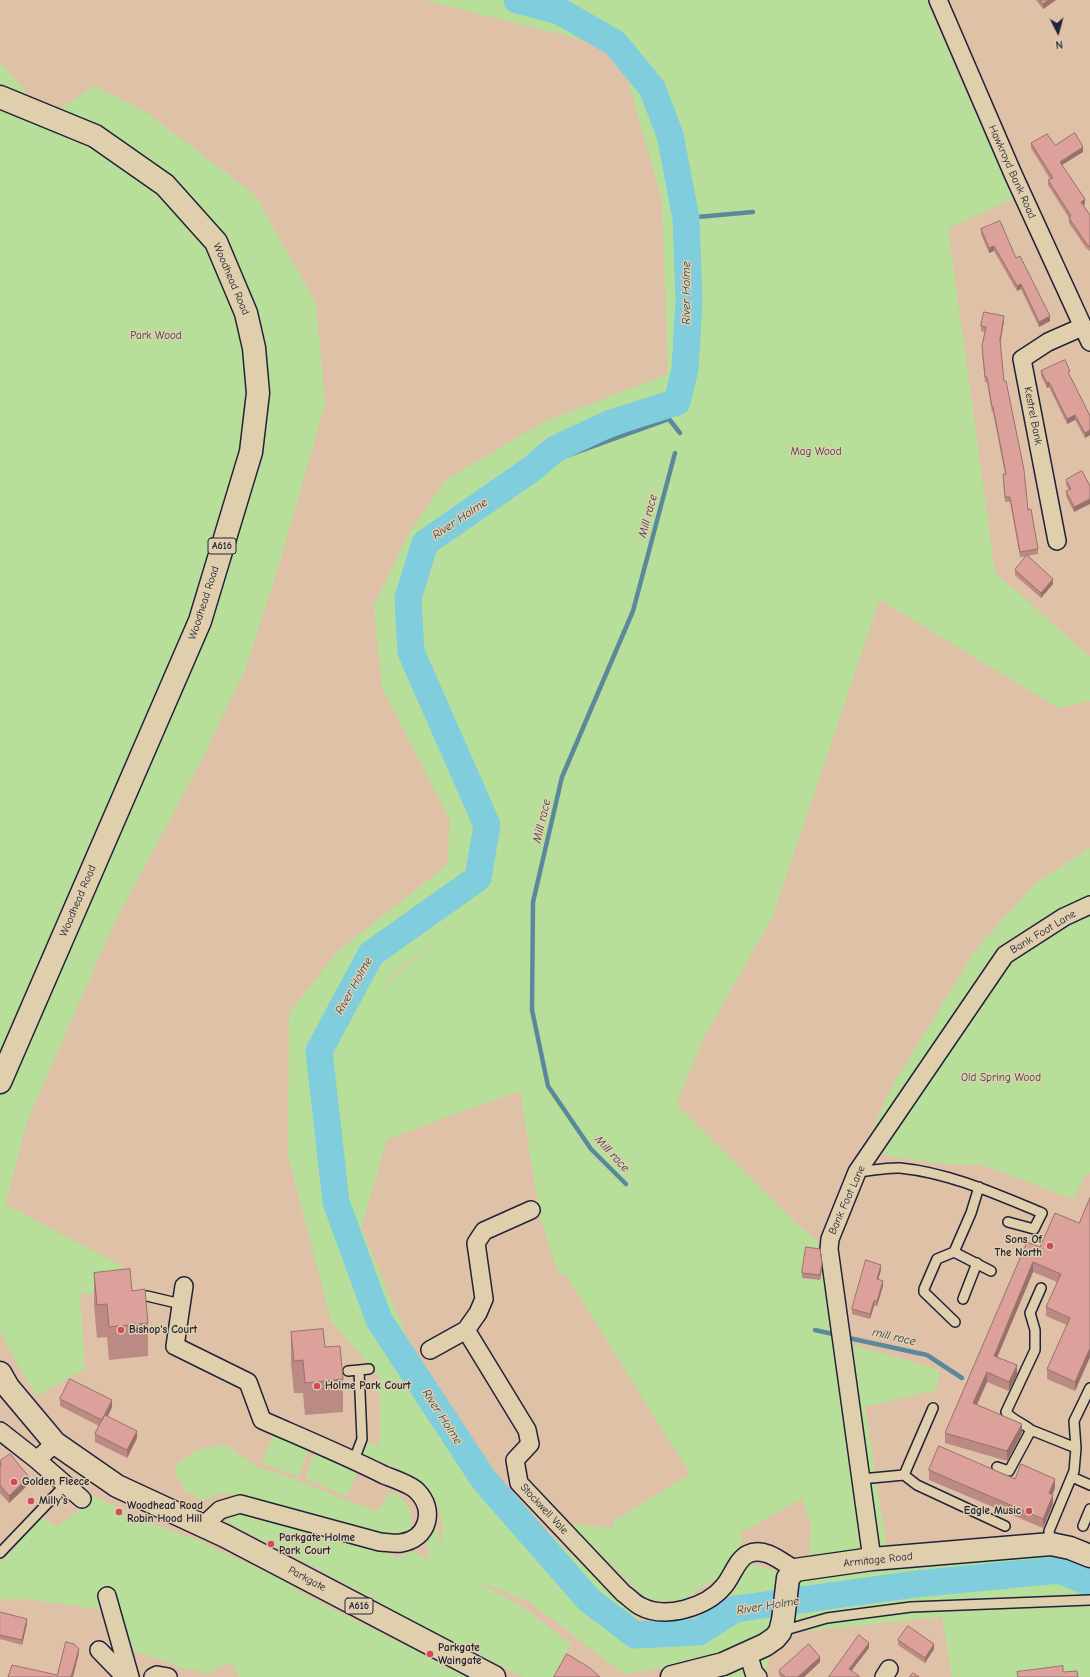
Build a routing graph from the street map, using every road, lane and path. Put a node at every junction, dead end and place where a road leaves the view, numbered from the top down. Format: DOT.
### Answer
graph roads {
  1 [pos="938,0"];
  2 [pos="0,97"];
  3 [pos="1084,320"];
  4 [pos="1090,342"];
  5 [pos="1057,541"];
  6 [pos="1090,905"];
  7 [pos="0,1082"];
  8 [pos="857,1172"];
  9 [pos="979,1187"];
  10 [pos="531,1210"];
  11 [pos="1008,1222"];
  12 [pos="954,1252"];
  13 [pos="976,1263"];
  14 [pos="991,1271"];
  15 [pos="184,1286"];
  16 [pos="1041,1288"];
  17 [pos="147,1296"];
  18 [pos="963,1299"];
  19 [pos="181,1304"];
  20 [pos="955,1322"];
  21 [pos="466,1330"];
  22 [pos="430,1350"];
  23 [pos="369,1369"];
  24 [pos="359,1370"];
  25 [pos="348,1371"];
  26 [pos="0,1373"];
  27 [pos="1090,1388"];
  28 [pos="934,1408"];
  29 [pos="1031,1430"];
  30 [pos="0,1431"];
  31 [pos="55,1443"];
  32 [pos="1076,1448"];
  33 [pos="37,1460"];
  34 [pos="354,1460"];
  35 [pos="997,1467"];
  36 [pos="904,1475"];
  37 [pos="1072,1477"];
  38 [pos="861,1479"];
  39 [pos="65,1485"];
  40 [pos="1090,1485"];
  41 [pos="82,1500"];
  42 [pos="1090,1509"];
  43 [pos="204,1525"];
  44 [pos="1005,1526"];
  45 [pos="1083,1526"];
  46 [pos="1051,1544"];
  47 [pos="0,1553"];
  48 [pos="1090,1556"];
  49 [pos="872,1559"];
  50 [pos="791,1578"];
  51 [pos="107,1596"];
  52 [pos="1090,1600"];
  53 [pos="782,1626"];
  54 [pos="99,1650"];
  55 [pos="748,1653"];
  56 [pos="718,1670"];
  57 [pos="125,1677"];
  58 [pos="130,1677"];
  59 [pos="153,1677"];
  60 [pos="168,1677"];
  61 [pos="494,1677"];
  62 [pos="672,1677"];
  63 [pos="758,1677"];
  1 -- 3 [label="street, Hawkroyd Bank Road"];
  2 -- 7 [label="main road, Woodhead Road / A616"];
  3 -- 4 [label="street, Hawkroyd Bank Road"];
  3 -- 5 [label="street, Kestrel Bank"];
  6 -- 8 [label="street, Bank Foot Lane"];
  8 -- 9 [label="lane"];
  8 -- 38 [label="street, Bank Foot Lane"];
  9 -- 11 [label="lane"];
  9 -- 12 [label="lane"];
  10 -- 21 [label="street"];
  12 -- 13 [label="lane"];
  12 -- 20 [label="lane"];
  13 -- 14 [label="lane"];
  13 -- 18 [label="lane"];
  15 -- 19 [label="street"];
  16 -- 29 [label="lane"];
  17 -- 19 [label="lane"];
  19 -- 34 [label="street"];
  21 -- 22 [label="street"];
  21 -- 50 [label="street, Stockwell Vale"];
  23 -- 24 [label="lane"];
  24 -- 25 [label="lane"];
  24 -- 34 [label="lane"];
  26 -- 31 [label="main road, A616"];
  27 -- 32 [label="lane"];
  28 -- 36 [label="lane"];
  29 -- 32 [label="lane"];
  29 -- 35 [label="lane"];
  30 -- 33 [label="street"];
  31 -- 33 [label="street"];
  31 -- 43 [label="main road, Parkgate / A616"];
  32 -- 37 [label="lane"];
  33 -- 39 [label="street"];
  34 -- 43 [label="street"];
  36 -- 38 [label="lane"];
  36 -- 44 [label="lane"];
  37 -- 40 [label="lane"];
  37 -- 46 [label="lane"];
  38 -- 49 [label="street, Bank Foot Lane"];
  39 -- 41 [label="street"];
  39 -- 47 [label="lane"];
  42 -- 45 [label="lane"];
  43 -- 61 [label="main road, Parkgate / A616"];
  46 -- 48 [label="main road, Armitage Road"];
  46 -- 49 [label="main road, Armitage Road"];
  49 -- 50 [label="main road, Armitage Road"];
  50 -- 53 [label="main road"];
  51 -- 58 [label="street"];
  52 -- 53 [label="lane"];
  53 -- 55 [label="main road"];
  54 -- 57 [label="street"];
  55 -- 56 [label="main road"];
  55 -- 63 [label="street"];
  56 -- 62 [label="main road"];
  59 -- 60 [label="street"];
}
